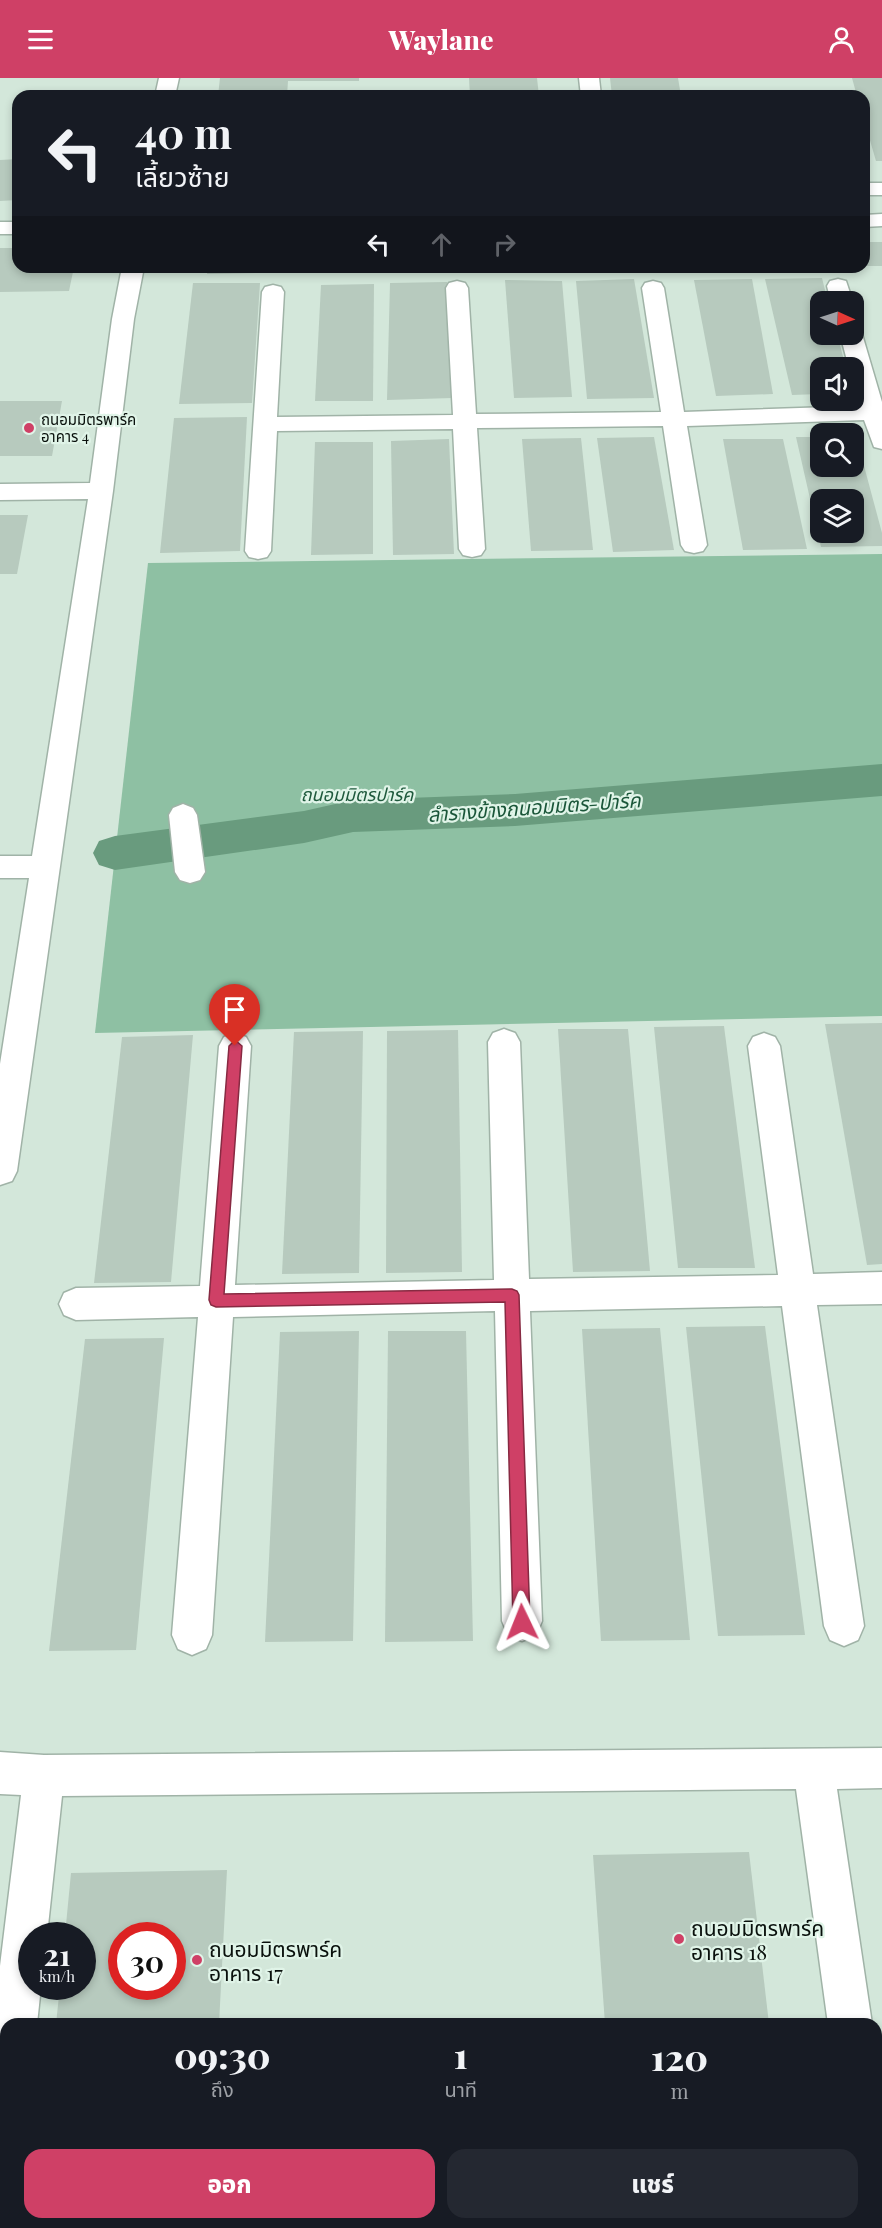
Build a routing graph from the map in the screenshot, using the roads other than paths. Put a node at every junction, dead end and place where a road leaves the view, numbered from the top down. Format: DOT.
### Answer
graph roads {
  1 [pos="132,273"];
  2 [pos="457,288"];
  3 [pos="653,288"];
  4 [pos="273,292"];
  5 [pos="855,345"];
  6 [pos="877,412"];
  7 [pos="672,419"];
  8 [pos="466,423"];
  9 [pos="265,424"];
  10 [pos="882,442"];
  11 [pos="101,491"];
  12 [pos="0,492"];
  13 [pos="694,544"];
  14 [pos="472,549"];
  15 [pos="258,551"];
  16 [pos="183,815"];
  17 [pos="0,867"];
  18 [pos="45,867"];
  19 [pos="190,872"];
  20 [pos="504,1042"];
  21 [pos="235,1046"];
  22 [pos="764,1046"];
  23 [pos="0,1171"];
  24 [pos="882,1288"];
  25 [pos="797,1290"];
  26 [pos="512,1295"];
  27 [pos="216,1300"];
  28 [pos="76,1304"];
  29 [pos="522,1622"];
  30 [pos="844,1626"];
  31 [pos="192,1635"];
  32 [pos="882,1768"];
  33 [pos="814,1769"];
  34 [pos="0,1773"];
  35 [pos="44,1776"];
  36 [pos="16,2018"];
  37 [pos="849,2018"];
  1 -- 11 [label="street"];
  2 -- 8 [label="street"];
  3 -- 7 [label="street"];
  4 -- 9 [label="street"];
  5 -- 6 [label="street"];
  6 -- 7 [label="street"];
  6 -- 10 [label="street"];
  7 -- 8 [label="street"];
  7 -- 13 [label="street"];
  8 -- 9 [label="street"];
  8 -- 14 [label="street"];
  9 -- 15 [label="street"];
  11 -- 12 [label="street"];
  11 -- 18 [label="street"];
  16 -- 19 [label="street"];
  17 -- 18 [label="street"];
  18 -- 23 [label="street"];
  20 -- 26 [label="street"];
  21 -- 27 [label="street"];
  22 -- 25 [label="street"];
  24 -- 25 [label="street"];
  25 -- 26 [label="street"];
  25 -- 30 [label="street"];
  26 -- 27 [label="street"];
  26 -- 29 [label="street"];
  27 -- 28 [label="street"];
  27 -- 31 [label="street"];
  32 -- 33 [label="street"];
  33 -- 35 [label="street"];
  33 -- 37 [label="street"];
  34 -- 35 [label="street"];
  35 -- 36 [label="street"];
}
